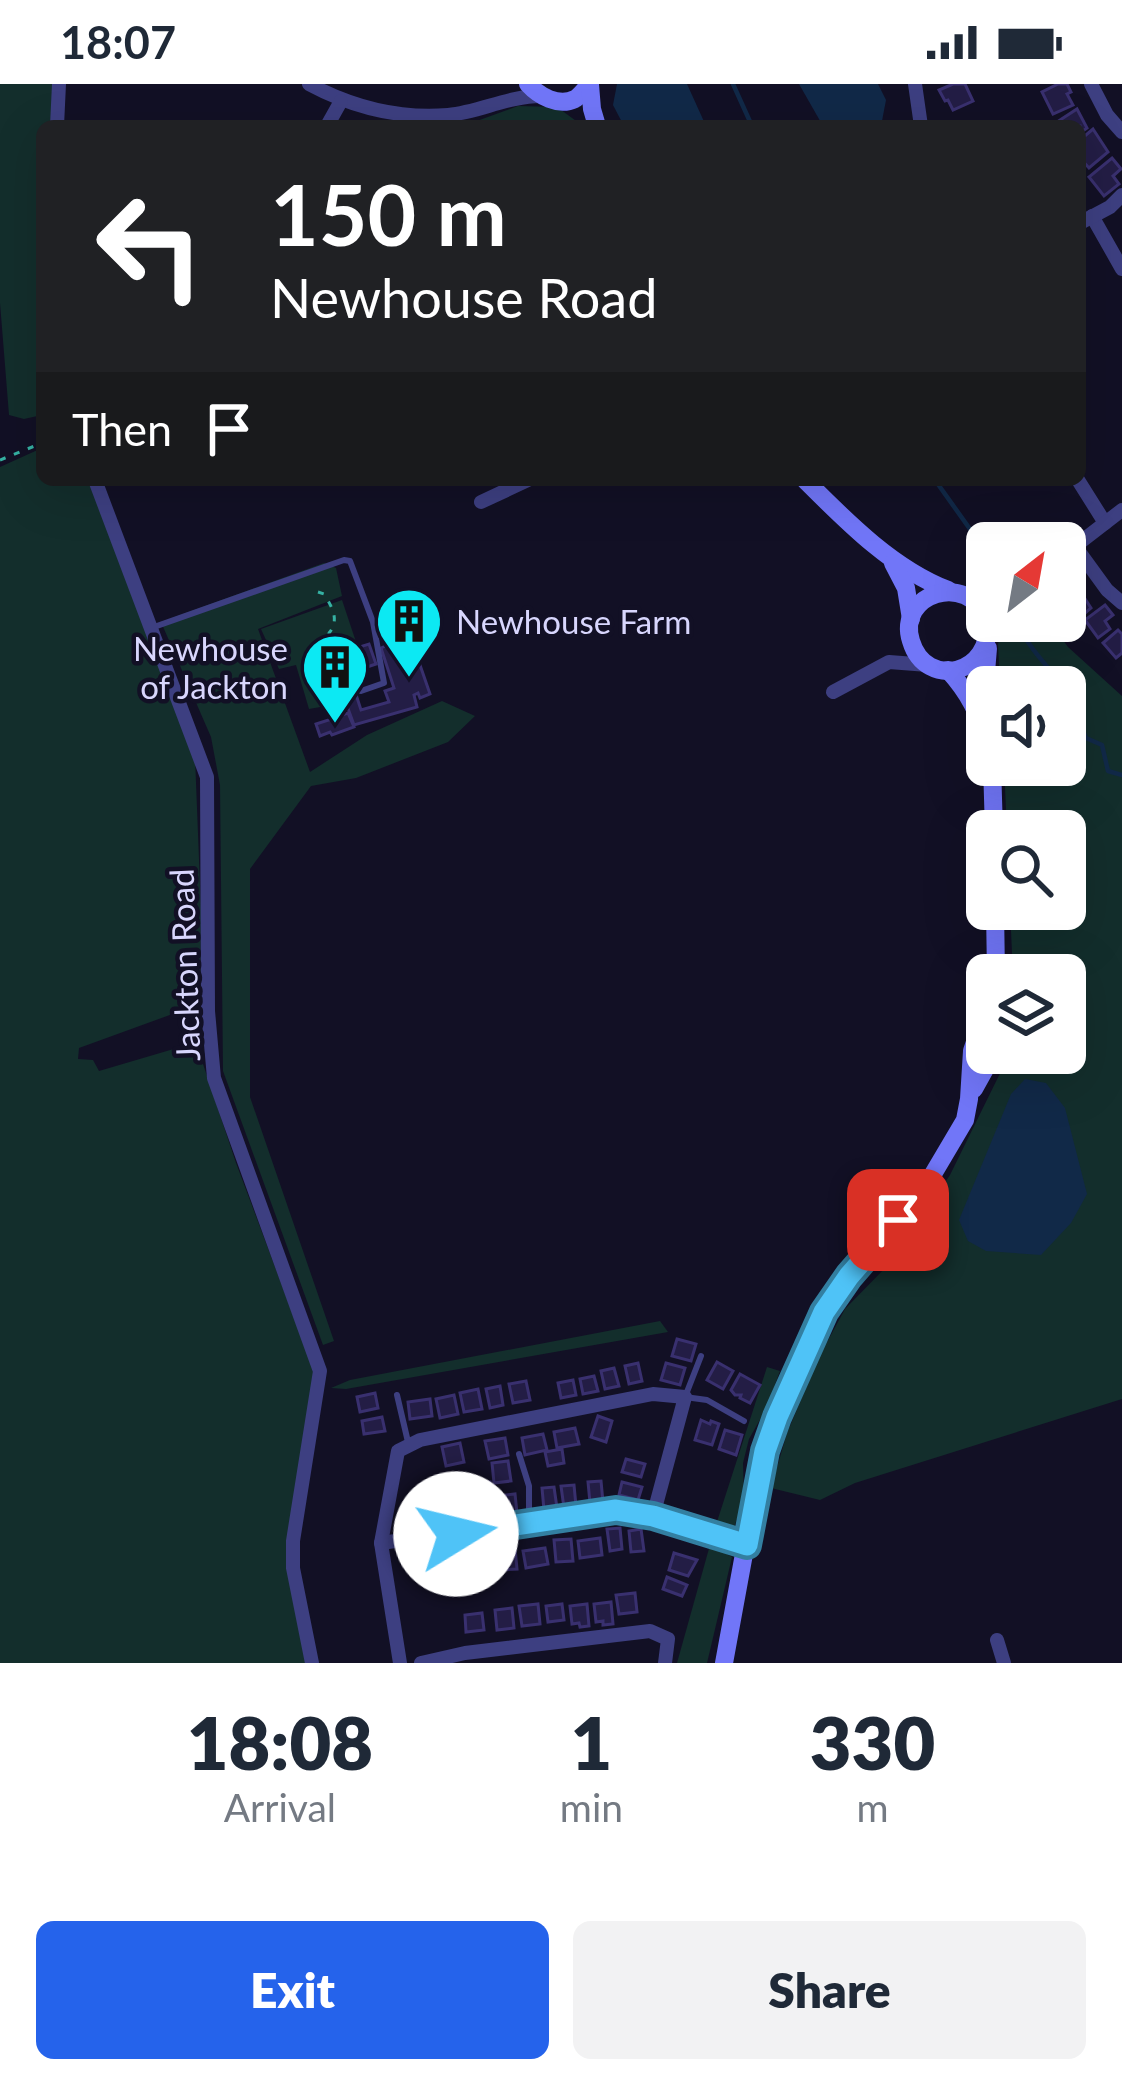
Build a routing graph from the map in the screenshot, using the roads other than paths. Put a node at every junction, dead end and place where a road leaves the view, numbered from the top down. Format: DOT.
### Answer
graph roads {
  1 [pos="59,84"];
  2 [pos="309,84"];
  3 [pos="513,84"];
  4 [pos="590,84"];
  5 [pos="914,84"];
  6 [pos="1091,84"];
  7 [pos="534,90"];
  8 [pos="563,100"];
  9 [pos="341,101"];
  10 [pos="495,102"];
  11 [pos="57,120"];
  12 [pos="330,120"];
  13 [pos="439,120"];
  14 [pos="588,120"];
  15 [pos="594,120"];
  16 [pos="919,120"];
  17 [pos="1122,132"];
  18 [pos="1122,195"];
  19 [pos="1086,219"];
  20 [pos="1122,269"];
  21 [pos="97,486"];
  22 [pos="515,486"];
  23 [pos="812,486"];
  24 [pos="1082,486"];
  25 [pos="481,502"];
  26 [pos="1122,510"];
  27 [pos="1105,523"];
  28 [pos="1086,538"];
  29 [pos="888,554"];
  30 [pos="1086,567"];
  31 [pos="957,592"];
  32 [pos="966,592"];
  33 [pos="966,596"];
  34 [pos="1122,603"];
  35 [pos="910,626"];
  36 [pos="151,628"];
  37 [pos="986,642"];
  38 [pos="889,662"];
  39 [pos="938,668"];
  40 [pos="966,691"];
  41 [pos="362,692"];
  42 [pos="833,692"];
  43 [pos="971,1074"];
  44 [pos="983,1074"];
  45 [pos="969,1099"];
  46 [pos="701,1355"];
  47 [pos="397,1395"];
  48 [pos="685,1397"];
  49 [pos="744,1421"];
  50 [pos="408,1446"];
  51 [pos="519,1454"];
  52 [pos="653,1516"];
  53 [pos="529,1523"];
  54 [pos="381,1543"];
  55 [pos="747,1545"];
  56 [pos="998,1640"];
  57 [pos="451,1660"];
  58 [pos="312,1663"];
  59 [pos="400,1663"];
  60 [pos="421,1663"];
  61 [pos="665,1663"];
  62 [pos="728,1663"];
  63 [pos="1004,1663"];
  1 -- 11 [label="street"];
  2 -- 9 [label="street"];
  3 -- 10 [label="street"];
  4 -- 8 [label="street"];
  4 -- 15 [label="street"];
  5 -- 16 [label="street"];
  6 -- 17 [label="street"];
  7 -- 8 [label="street"];
  7 -- 10 [label="street"];
  8 -- 14 [label="street"];
  9 -- 12 [label="street"];
  9 -- 13 [label="street"];
  10 -- 13 [label="street"];
  18 -- 19 [label="street"];
  19 -- 20 [label="street"];
  21 -- 36 [label="street, Jackton Road"];
  22 -- 25 [label="street"];
  23 -- 29 [label="street"];
  24 -- 27 [label="street"];
  26 -- 27 [label="street"];
  27 -- 28 [label="street"];
  29 -- 31 [label="street"];
  29 -- 35 [label="street"];
  30 -- 34 [label="street"];
  31 -- 32 [label="street"];
  31 -- 33 [label="street"];
  31 -- 35 [label="street"];
  35 -- 38 [label="street"];
  35 -- 39 [label="street"];
  36 -- 41 [label="lane"];
  36 -- 58 [label="street, Jackton Road"];
  37 -- 39 [label="street"];
  38 -- 39 [label="street"];
  38 -- 42 [label="street"];
  39 -- 40 [label="street"];
  43 -- 45 [label="street"];
  44 -- 45 [label="street"];
  45 -- 55 [label="street"];
  46 -- 48 [label="lane"];
  47 -- 50 [label="lane"];
  48 -- 49 [label="lane"];
  48 -- 50 [label="street"];
  48 -- 52 [label="street"];
  50 -- 54 [label="street"];
  51 -- 53 [label="lane"];
  52 -- 53 [label="street"];
  52 -- 55 [label="street"];
  53 -- 54 [label="street"];
  54 -- 59 [label="street"];
  55 -- 62 [label="street"];
  56 -- 63 [label="street"];
  57 -- 60 [label="street"];
  57 -- 61 [label="street"];
}
